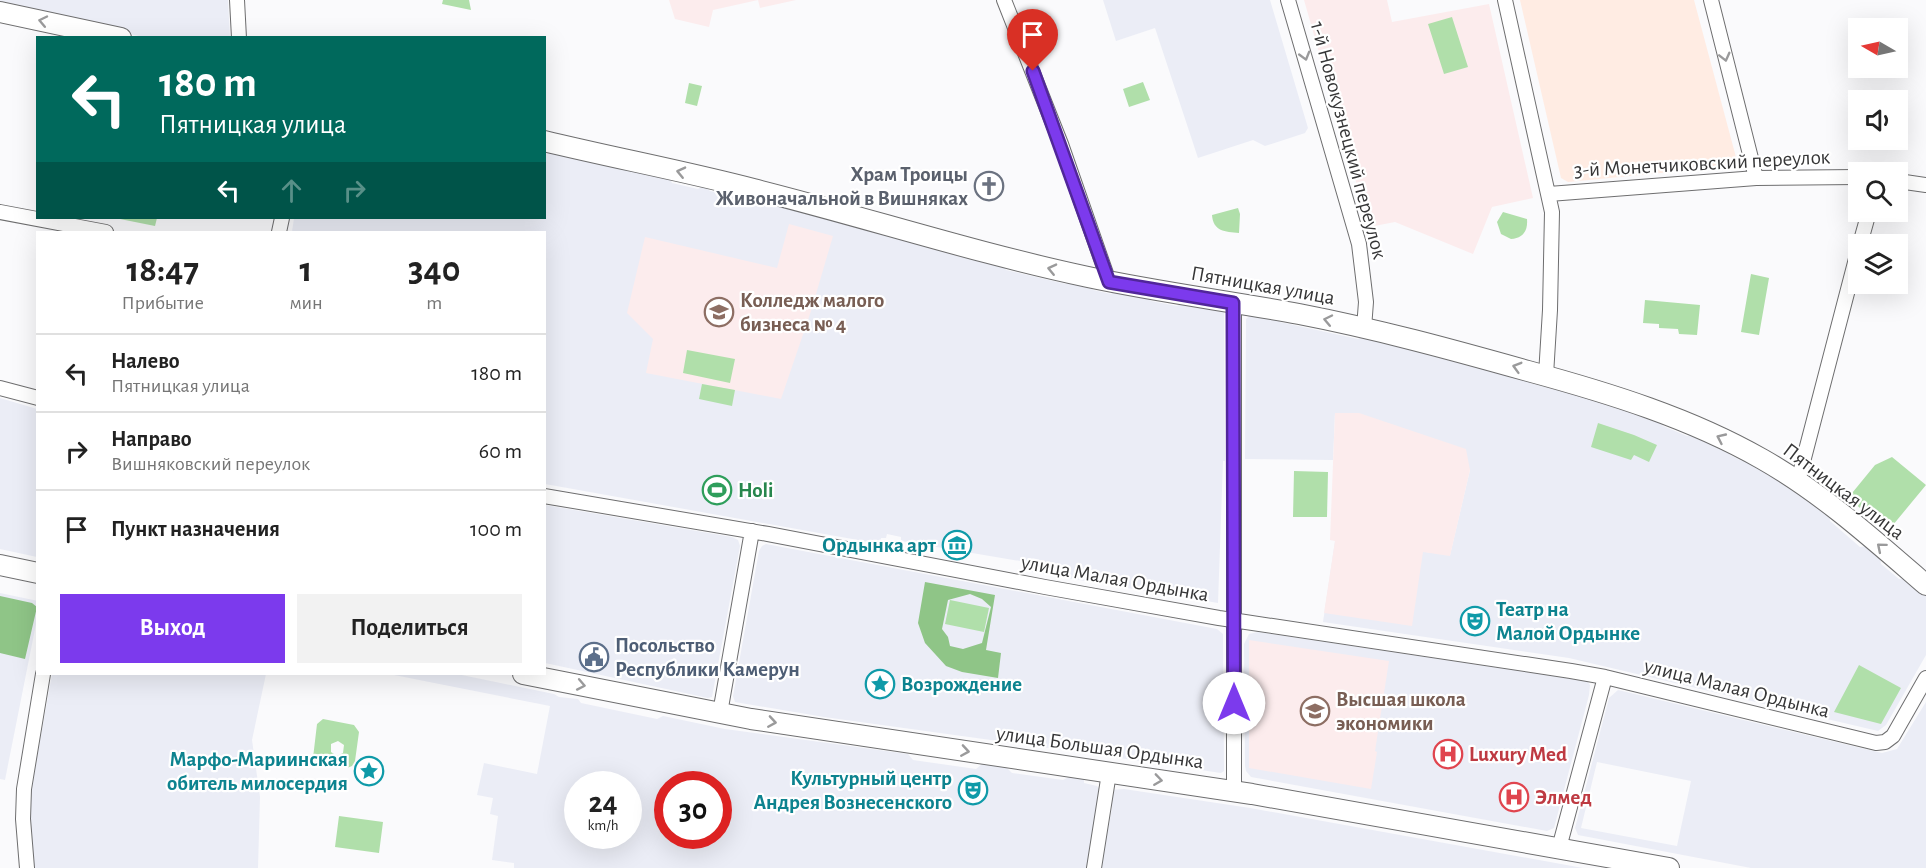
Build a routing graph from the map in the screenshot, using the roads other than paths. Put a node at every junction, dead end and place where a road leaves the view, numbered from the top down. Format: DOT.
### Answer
graph roads {
  1 [pos="237,0"];
  2 [pos="1004,0"];
  3 [pos="1288,0"];
  4 [pos="1505,0"];
  5 [pos="1711,0"];
  6 [pos="0,12"];
  7 [pos="112,36"];
  8 [pos="239,36"];
  9 [pos="546,141"];
  10 [pos="1848,177"];
  11 [pos="1756,178"];
  12 [pos="1908,182"];
  13 [pos="1926,185"];
  14 [pos="1549,194"];
  15 [pos="0,212"];
  16 [pos="36,219"];
  17 [pos="37,219"];
  18 [pos="101,231"];
  19 [pos="1109,282"];
  20 [pos="1848,289"];
  21 [pos="1233,303"];
  22 [pos="1364,328"];
  23 [pos="1546,375"];
  24 [pos="0,388"];
  25 [pos="36,397"];
  26 [pos="1798,481"];
  27 [pos="546,496"];
  28 [pos="752,531"];
  29 [pos="0,565"];
  30 [pos="36,573"];
  31 [pos="1926,585"];
  32 [pos="1234,620"];
  33 [pos="43,675"];
  34 [pos="528,675"];
  35 [pos="1605,677"];
  36 [pos="1926,678"];
  37 [pos="720,713"];
  38 [pos="1109,773"];
  39 [pos="1234,791"];
  40 [pos="1559,848"];
  41 [pos="27,868"];
  42 [pos="1094,868"];
  43 [pos="1663,868"];
  1 -- 8 [label="street"];
  2 -- 19 [label="street"];
  3 -- 22 [label="street, 1-й Новокузнецкий переулок, one-way"];
  4 -- 14 [label="street"];
  5 -- 11 [label="street, one-way"];
  7 -- 6 [label="street, one-way"];
  19 -- 9 [label="street, Пятницкая улица, one-way"];
  10 -- 11 [label="street, 3-й Монетчиковский переулок"];
  11 -- 14 [label="street, 3-й Монетчиковский переулок"];
  12 -- 13 [label="street"];
  14 -- 23 [label="street"];
  15 -- 16 [label="street"];
  17 -- 18 [label="street"];
  19 -- 21 [label="street, Пятницкая улица"];
  20 -- 26 [label="street"];
  22 -- 21 [label="street, Пятницкая улица, one-way"];
  21 -- 32 [label="street"];
  23 -- 22 [label="street, Пятницкая улица, one-way"];
  26 -- 23 [label="street, Пятницкая улица, one-way"];
  24 -- 25 [label="street"];
  31 -- 26 [label="street, Пятницкая улица, one-way"];
  27 -- 28 [label="street, улица Малая Ордынка"];
  28 -- 32 [label="street, улица Малая Ордынка"];
  28 -- 37 [label="street"];
  29 -- 30 [label="street"];
  32 -- 35 [label="street, улица Малая Ордынка"];
  32 -- 39 [label="street"];
  33 -- 41 [label="street"];
  34 -- 37 [label="street, улица Большая Ордынка, one-way"];
  35 -- 36 [label="street, улица Малая Ордынка"];
  35 -- 40 [label="street"];
  37 -- 38 [label="street, улица Большая Ордынка, one-way"];
  38 -- 39 [label="street, улица Большая Ордынка, one-way"];
  38 -- 42 [label="street"];
  39 -- 40 [label="street, улица Большая Ордынка"];
  40 -- 43 [label="street, улица Большая Ордынка"];
}
